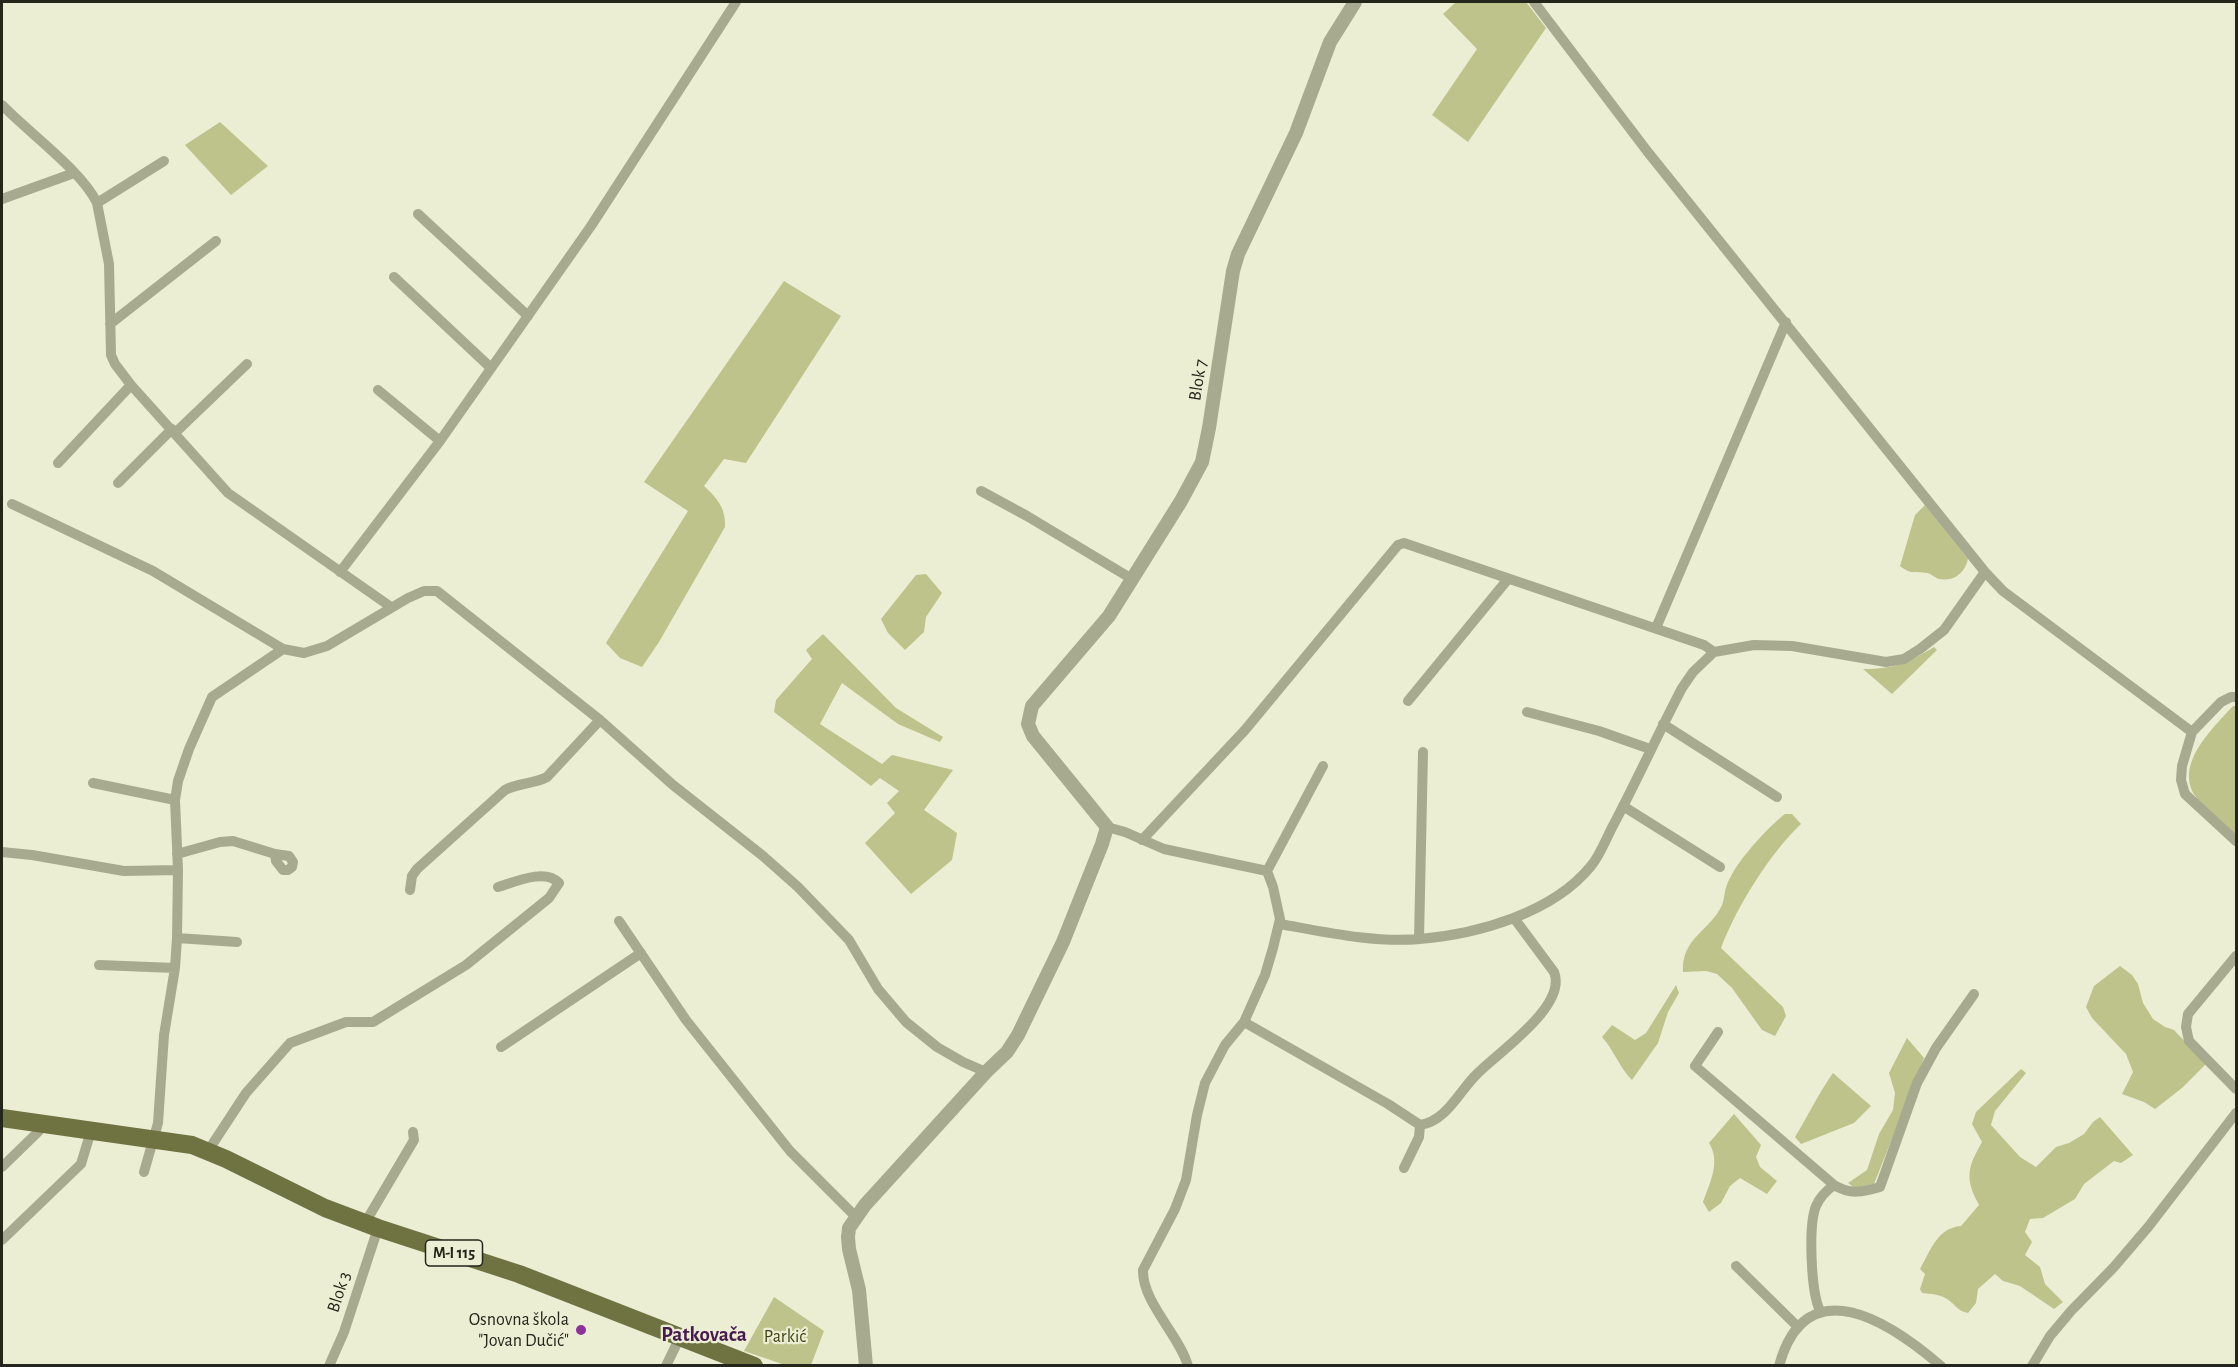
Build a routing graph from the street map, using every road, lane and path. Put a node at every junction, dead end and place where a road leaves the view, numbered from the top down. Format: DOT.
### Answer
graph roads {
  1 [pos="736,2"];
  2 [pos="1355,2"];
  3 [pos="1534,2"];
  4 [pos="2,105"];
  5 [pos="164,161"];
  6 [pos="74,173"];
  7 [pos="2,199"];
  8 [pos="97,203"];
  9 [pos="418,214"];
  10 [pos="216,242"];
  11 [pos="394,277"];
  12 [pos="528,316"];
  13 [pos="1786,322"];
  14 [pos="110,324"];
  15 [pos="247,364"];
  16 [pos="491,368"];
  17 [pos="131,385"];
  18 [pos="378,390"];
  19 [pos="174,431"];
  20 [pos="440,441"];
  21 [pos="58,463"];
  22 [pos="118,483"];
  23 [pos="981,491"];
  24 [pos="12,504"];
  25 [pos="340,572"];
  26 [pos="1985,572"];
  27 [pos="1132,579"];
  28 [pos="1508,579"];
  29 [pos="391,607"];
  30 [pos="1656,628"];
  31 [pos="283,649"];
  32 [pos="1714,652"];
  33 [pos="2236,697"];
  34 [pos="1408,700"];
  35 [pos="1527,712"];
  36 [pos="600,720"];
  37 [pos="1663,724"];
  38 [pos="2192,732"];
  39 [pos="1650,749"];
  40 [pos="1423,752"];
  41 [pos="1323,766"];
  42 [pos="93,783"];
  43 [pos="1777,797"];
  44 [pos="175,801"];
  45 [pos="1623,806"];
  46 [pos="1107,827"];
  47 [pos="1142,840"];
  48 [pos="2236,841"];
  49 [pos="2,852"];
  50 [pos="177,854"];
  51 [pos="275,854"];
  52 [pos="1720,867"];
  53 [pos="178,870"];
  54 [pos="1267,871"];
  55 [pos="498,887"];
  56 [pos="410,890"];
  57 [pos="1514,918"];
  58 [pos="619,921"];
  59 [pos="1280,924"];
  60 [pos="177,938"];
  61 [pos="1419,939"];
  62 [pos="237,942"];
  63 [pos="641,953"];
  64 [pos="2236,956"];
  65 [pos="99,965"];
  66 [pos="175,968"];
  67 [pos="1974,994"];
  68 [pos="1244,1022"];
  69 [pos="1718,1032"];
  70 [pos="501,1047"];
  71 [pos="986,1072"];
  72 [pos="2236,1089"];
  73 [pos="2236,1113"];
  74 [pos="2,1118"];
  75 [pos="42,1125"];
  76 [pos="1420,1125"];
  77 [pos="91,1131"];
  78 [pos="412,1132"];
  79 [pos="154,1139"];
  80 [pos="208,1151"];
  81 [pos="2,1167"];
  82 [pos="1404,1168"];
  83 [pos="144,1172"];
  84 [pos="1834,1185"];
  85 [pos="856,1217"];
  86 [pos="371,1226"];
  87 [pos="2,1240"];
  88 [pos="1736,1266"];
  89 [pos="1820,1311"];
  90 [pos="1798,1327"];
  91 [pos="680,1337"];
  92 [pos="724,1360"];
  93 [pos="329,1365"];
  94 [pos="666,1365"];
  95 [pos="754,1365"];
  96 [pos="866,1365"];
  97 [pos="1188,1365"];
  98 [pos="1779,1365"];
  99 [pos="1941,1365"];
  100 [pos="2032,1365"];
  1 -- 12 [label="street"];
  2 -- 27 [label="street, Blok 7"];
  3 -- 13 [label="street"];
  4 -- 6 [label="street"];
  5 -- 8 [label="street"];
  6 -- 7 [label="street"];
  6 -- 8 [label="street"];
  8 -- 14 [label="street"];
  9 -- 12 [label="street"];
  10 -- 14 [label="street"];
  11 -- 16 [label="street"];
  12 -- 16 [label="street"];
  13 -- 26 [label="street"];
  13 -- 30 [label="street"];
  14 -- 17 [label="street"];
  15 -- 19 [label="street"];
  16 -- 20 [label="street"];
  17 -- 19 [label="street"];
  17 -- 21 [label="street"];
  18 -- 20 [label="street"];
  19 -- 22 [label="street"];
  19 -- 25 [label="street"];
  20 -- 25 [label="street"];
  23 -- 27 [label="street"];
  24 -- 31 [label="street"];
  25 -- 29 [label="street"];
  26 -- 32 [label="street"];
  26 -- 38 [label="street"];
  27 -- 46 [label="street, Blok 7"];
  28 -- 30 [label="street"];
  28 -- 34 [label="street"];
  28 -- 47 [label="street"];
  29 -- 31 [label="street"];
  29 -- 36 [label="street"];
  30 -- 32 [label="street"];
  31 -- 44 [label="street"];
  32 -- 37 [label="street"];
  33 -- 38 [label="street"];
  35 -- 39 [label="street"];
  36 -- 56 [label="street"];
  36 -- 71 [label="street"];
  37 -- 39 [label="street"];
  37 -- 43 [label="street"];
  38 -- 48 [label="street"];
  39 -- 45 [label="street"];
  40 -- 61 [label="street"];
  41 -- 54 [label="street"];
  42 -- 44 [label="street"];
  44 -- 50 [label="street"];
  45 -- 52 [label="street"];
  45 -- 57 [label="street"];
  46 -- 47 [label="street"];
  46 -- 71 [label="street"];
  47 -- 54 [label="street"];
  49 -- 53 [label="street"];
  50 -- 51 [label="street"];
  50 -- 53 [label="street"];
  53 -- 60 [label="street"];
  54 -- 59 [label="street"];
  55 -- 80 [label="street"];
  57 -- 61 [label="street"];
  57 -- 76 [label="street"];
  58 -- 63 [label="street"];
  59 -- 61 [label="street"];
  59 -- 68 [label="street"];
  60 -- 62 [label="street"];
  60 -- 66 [label="street"];
  63 -- 70 [label="street"];
  63 -- 85 [label="street"];
  64 -- 72 [label="street"];
  65 -- 66 [label="street"];
  66 -- 79 [label="street"];
  67 -- 84 [label="street"];
  68 -- 76 [label="street"];
  68 -- 97 [label="street"];
  69 -- 84 [label="street"];
  71 -- 85 [label="street"];
  73 -- 100 [label="street"];
  74 -- 75 [label="main road, M-I 115"];
  75 -- 77 [label="main road, M-I 115"];
  75 -- 81 [label="street"];
  76 -- 82 [label="street"];
  77 -- 79 [label="main road, M-I 115"];
  77 -- 87 [label="street"];
  78 -- 86 [label="street, Blok 3"];
  79 -- 80 [label="main road, M-I 115"];
  79 -- 83 [label="street"];
  80 -- 86 [label="main road, M-I 115"];
  84 -- 89 [label="street"];
  85 -- 96 [label="street"];
  86 -- 91 [label="main road, M-I 115"];
  86 -- 93 [label="street, Blok 3"];
  88 -- 90 [label="street"];
  89 -- 90 [label="street"];
  89 -- 99 [label="street"];
  90 -- 98 [label="street"];
  91 -- 92 [label="main road, M-I 115"];
  91 -- 94 [label="street"];
  92 -- 95 [label="main road, M-I 115"];
}
